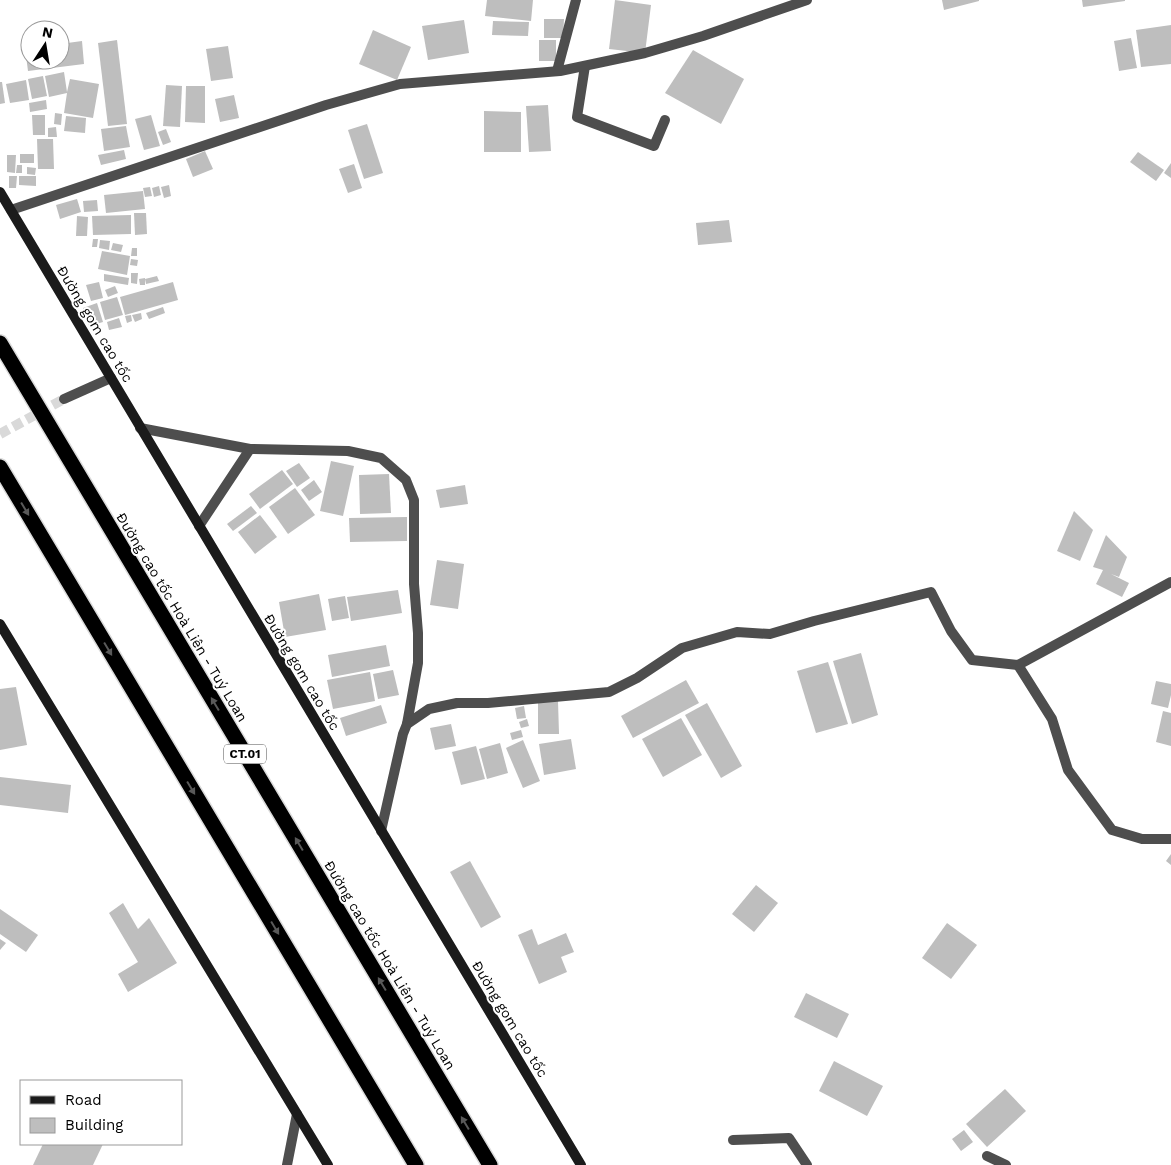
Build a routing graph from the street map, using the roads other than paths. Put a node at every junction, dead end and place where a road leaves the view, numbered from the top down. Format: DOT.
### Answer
graph roads {
  1 [pos="576,0"];
  2 [pos="807,0"];
  3 [pos="585,66"];
  4 [pos="557,71"];
  5 [pos="665,120"];
  6 [pos="0,192"];
  7 [pos="11,210"];
  8 [pos="0,343"];
  9 [pos="111,378"];
  10 [pos="64,399"];
  11 [pos="140,428"];
  12 [pos="250,449"];
  13 [pos="0,467"];
  14 [pos="199,526"];
  15 [pos="1171,582"];
  16 [pos="0,624"];
  17 [pos="1018,665"];
  18 [pos="407,724"];
  19 [pos="381,831"];
  20 [pos="1171,839"];
  21 [pos="297,1114"];
  22 [pos="732,1140"];
  23 [pos="987,1156"];
  24 [pos="287,1165"];
  25 [pos="328,1165"];
  26 [pos="416,1165"];
  27 [pos="490,1165"];
  28 [pos="580,1165"];
  29 [pos="807,1165"];
  30 [pos="1006,1165"];
  1 -- 4 [label="street"];
  2 -- 3 [label="street"];
  3 -- 4 [label="street"];
  3 -- 5 [label="street"];
  4 -- 7 [label="street"];
  6 -- 7 [label="main road, Đường gom cao tốc"];
  7 -- 9 [label="main road, Đường gom cao tốc"];
  27 -- 8 [label="highway, Đường cao tốc Hoà Liên - Tuý Loan / CT.01, one-way"];
  9 -- 10 [label="street"];
  9 -- 11 [label="main road, Đường gom cao tốc"];
  11 -- 12 [label="street"];
  11 -- 14 [label="main road, Đường gom cao tốc"];
  12 -- 14 [label="street"];
  12 -- 18 [label="street"];
  13 -- 26 [label="highway, one-way"];
  14 -- 19 [label="main road, Đường gom cao tốc"];
  15 -- 17 [label="street"];
  16 -- 21 [label="main road"];
  17 -- 18 [label="street"];
  17 -- 20 [label="street"];
  18 -- 19 [label="street"];
  19 -- 28 [label="main road, Đường gom cao tốc"];
  21 -- 24 [label="street"];
  21 -- 25 [label="main road"];
  22 -- 29 [label="street"];
  23 -- 30 [label="street"];
}
